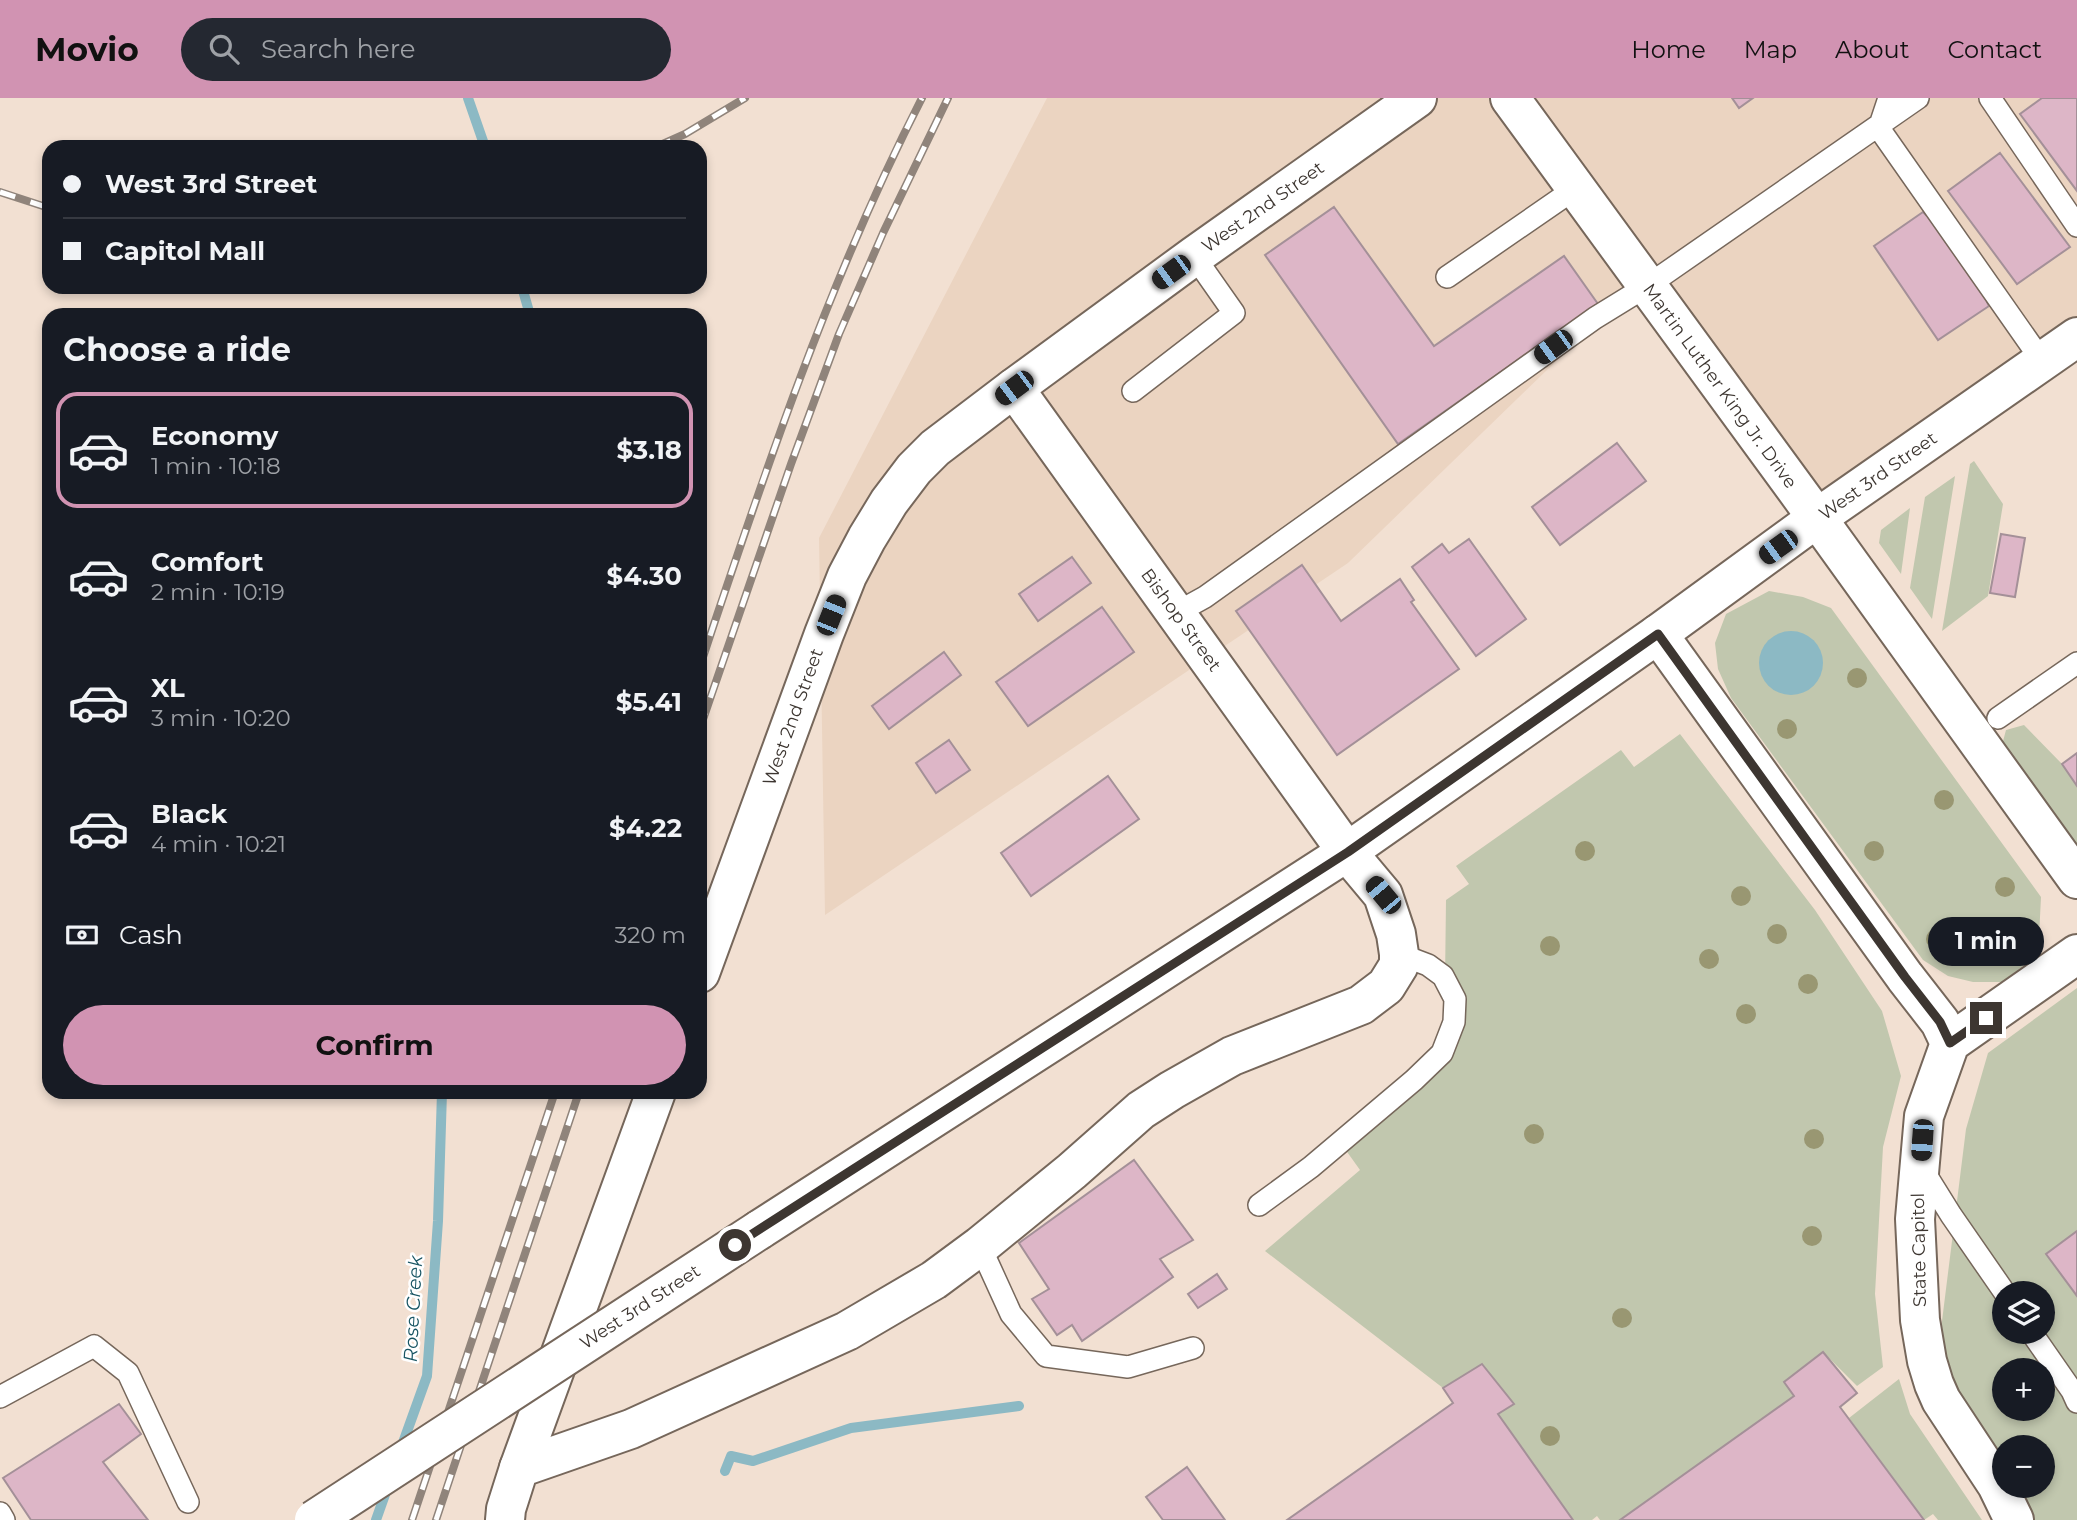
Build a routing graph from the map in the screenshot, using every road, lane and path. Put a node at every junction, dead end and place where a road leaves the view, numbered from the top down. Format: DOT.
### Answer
graph roads {
  1 [pos="1417,98"];
  2 [pos="1510,98"];
  3 [pos="1889,98"];
  4 [pos="1918,98"];
  5 [pos="1990,98"];
  6 [pos="1880,125"];
  7 [pos="1576,188"];
  8 [pos="2077,226"];
  9 [pos="1194,256"];
  10 [pos="1447,277"];
  11 [pos="1647,286"];
  12 [pos="2077,337"];
  13 [pos="2042,361"];
  14 [pos="1014,388"];
  15 [pos="1133,391"];
  16 [pos="1817,517"];
  17 [pos="1175,613"];
  18 [pos="1658,634"];
  19 [pos="2077,663"];
  20 [pos="1998,718"];
  21 [pos="1348,852"];
  22 [pos="2077,879"];
  23 [pos="707,954"];
  24 [pos="1399,954"];
  25 [pos="2077,954"];
  26 [pos="1950,1043"];
  27 [pos="653,1099"];
  28 [pos="1920,1165"];
  29 [pos="1259,1205"];
  30 [pos="980,1246"];
  31 [pos="1997,1281"];
  32 [pos="2039,1344"];
  33 [pos="1193,1348"];
  34 [pos="0,1397"];
  35 [pos="2077,1402"];
  36 [pos="519,1468"];
  37 [pos="188,1502"];
  38 [pos="0,1513"];
  39 [pos="4,1520"];
  40 [pos="314,1520"];
  41 [pos="505,1520"];
  42 [pos="2014,1520"];
  1 -- 9 [label="street, West 2nd Street"];
  2 -- 7 [label="street, Martin Luther King Jr. Drive"];
  3 -- 6 [label="lane"];
  4 -- 6 [label="lane"];
  5 -- 8 [label="lane"];
  6 -- 11 [label="lane"];
  6 -- 13 [label="lane"];
  7 -- 10 [label="lane"];
  7 -- 11 [label="street, Martin Luther King Jr. Drive"];
  9 -- 14 [label="street, West 2nd Street"];
  9 -- 15 [label="lane"];
  11 -- 16 [label="street, Martin Luther King Jr. Drive"];
  11 -- 17 [label="lane"];
  12 -- 13 [label="street, West 3rd Street"];
  13 -- 16 [label="street, West 3rd Street"];
  14 -- 17 [label="street, Bishop Street"];
  14 -- 23 [label="street, West 2nd Street"];
  16 -- 18 [label="street, West 3rd Street"];
  16 -- 22 [label="street, Martin Luther King Jr. Drive"];
  17 -- 21 [label="street, Bishop Street"];
  18 -- 21 [label="street, West 3rd Street"];
  18 -- 26 [label="street"];
  19 -- 20 [label="lane"];
  21 -- 24 [label="street, Bishop Street"];
  21 -- 40 [label="street, West 3rd Street, bridge"];
  24 -- 29 [label="lane"];
  24 -- 30 [label="street"];
  25 -- 26 [label="street"];
  26 -- 28 [label="street, State Capitol"];
  27 -- 36 [label="street"];
  28 -- 31 [label="lane"];
  28 -- 42 [label="street, State Capitol"];
  30 -- 33 [label="lane"];
  30 -- 36 [label="street"];
  32 -- 35 [label="lane"];
  34 -- 37 [label="lane"];
  36 -- 41 [label="street"];
  38 -- 39 [label="lane"];
}
